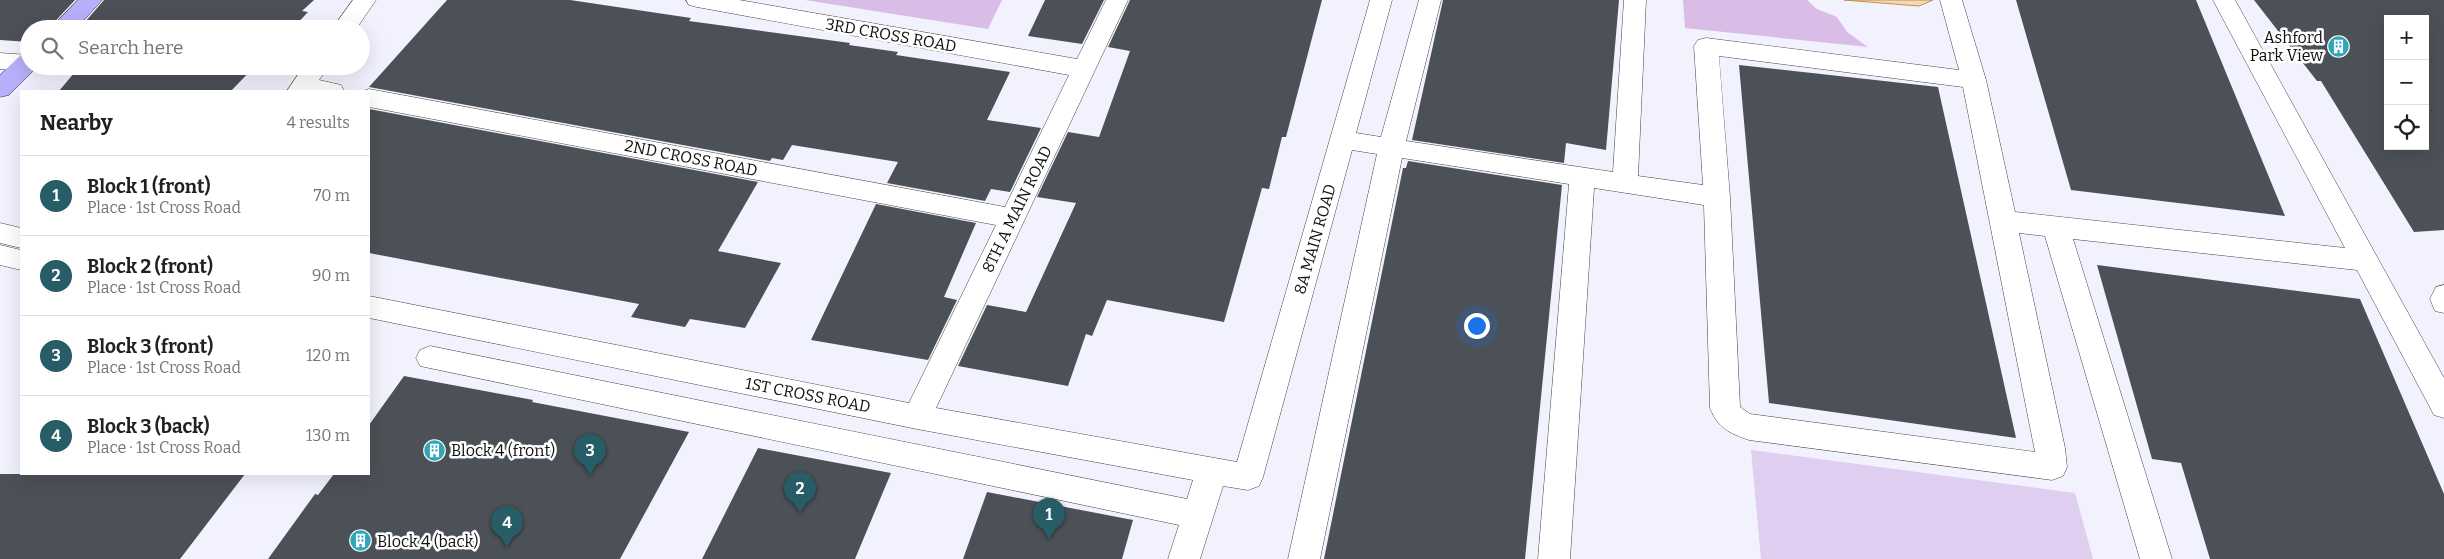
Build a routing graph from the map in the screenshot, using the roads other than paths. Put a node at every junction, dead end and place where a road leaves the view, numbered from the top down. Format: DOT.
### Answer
graph roads {
  1 [pos="91,0"];
  2 [pos="365,0"];
  3 [pos="698,0"];
  4 [pos="1117,0"];
  5 [pos="1381,0"];
  6 [pos="1430,0"];
  7 [pos="1635,0"];
  8 [pos="1951,0"];
  9 [pos="2224,0"];
  10 [pos="71,20"];
  11 [pos="351,20"];
  12 [pos="0,62"];
  13 [pos="20,62"];
  14 [pos="1084,69"];
  15 [pos="20,70"];
  16 [pos="311,75"];
  17 [pos="1974,80"];
  18 [pos="0,89"];
  19 [pos="301,89"];
  20 [pos="316,90"];
  21 [pos="370,98"];
  22 [pos="1342,140"];
  23 [pos="1391,148"];
  24 [pos="1582,177"];
  25 [pos="1625,184"];
  26 [pos="1717,197"];
  27 [pos="1013,218"];
  28 [pos="2002,222"];
  29 [pos="2056,227"];
  30 [pos="0,233"];
  31 [pos="20,238"];
  32 [pos="0,255"];
  33 [pos="20,260"];
  34 [pos="2366,261"];
  35 [pos="2444,294"];
  36 [pos="2444,304"];
  37 [pos="370,307"];
  38 [pos="430,358"];
  39 [pos="750,383"];
  40 [pos="2444,406"];
  41 [pos="917,417"];
  42 [pos="730,419"];
  43 [pos="1212,470"];
  44 [pos="1248,477"];
  45 [pos="1198,515"];
  46 [pos="1184,559"];
  47 [pos="1304,559"];
  48 [pos="1554,559"];
  49 [pos="2156,559"];
  1 -- 10 [label="street"];
  2 -- 11 [label="street"];
  3 -- 14 [label="street, 3RD CROSS ROAD"];
  4 -- 14 [label="street, 8TH A MAIN ROAD"];
  5 -- 22 [label="street, 8A MAIN ROAD"];
  6 -- 23 [label="street"];
  7 -- 25 [label="street"];
  8 -- 17 [label="street"];
  9 -- 34 [label="street"];
  12 -- 13 [label="street"];
  14 -- 27 [label="street, 8TH A MAIN ROAD"];
  15 -- 18 [label="street"];
  16 -- 19 [label="street"];
  17 -- 26 [label="street"];
  17 -- 28 [label="street"];
  19 -- 20 [label="street"];
  21 -- 27 [label="street, 2ND CROSS ROAD"];
  22 -- 23 [label="street"];
  22 -- 44 [label="street, 8A MAIN ROAD"];
  23 -- 24 [label="street"];
  23 -- 47 [label="street"];
  24 -- 25 [label="street"];
  24 -- 48 [label="street"];
  25 -- 26 [label="street"];
  26 -- 28 [label="street"];
  27 -- 41 [label="street, 8TH A MAIN ROAD"];
  28 -- 29 [label="street"];
  29 -- 34 [label="street"];
  29 -- 49 [label="street"];
  30 -- 31 [label="street"];
  32 -- 33 [label="street"];
  34 -- 40 [label="street"];
  35 -- 36 [label="lane"];
  37 -- 39 [label="street, 1ST CROSS ROAD"];
  38 -- 42 [label="street"];
  39 -- 41 [label="street, 1ST CROSS ROAD"];
  39 -- 42 [label="street"];
  41 -- 43 [label="street, 1ST CROSS ROAD"];
  42 -- 45 [label="street"];
  43 -- 44 [label="street, 1ST CROSS ROAD"];
  43 -- 45 [label="street"];
  45 -- 46 [label="street"];
}
